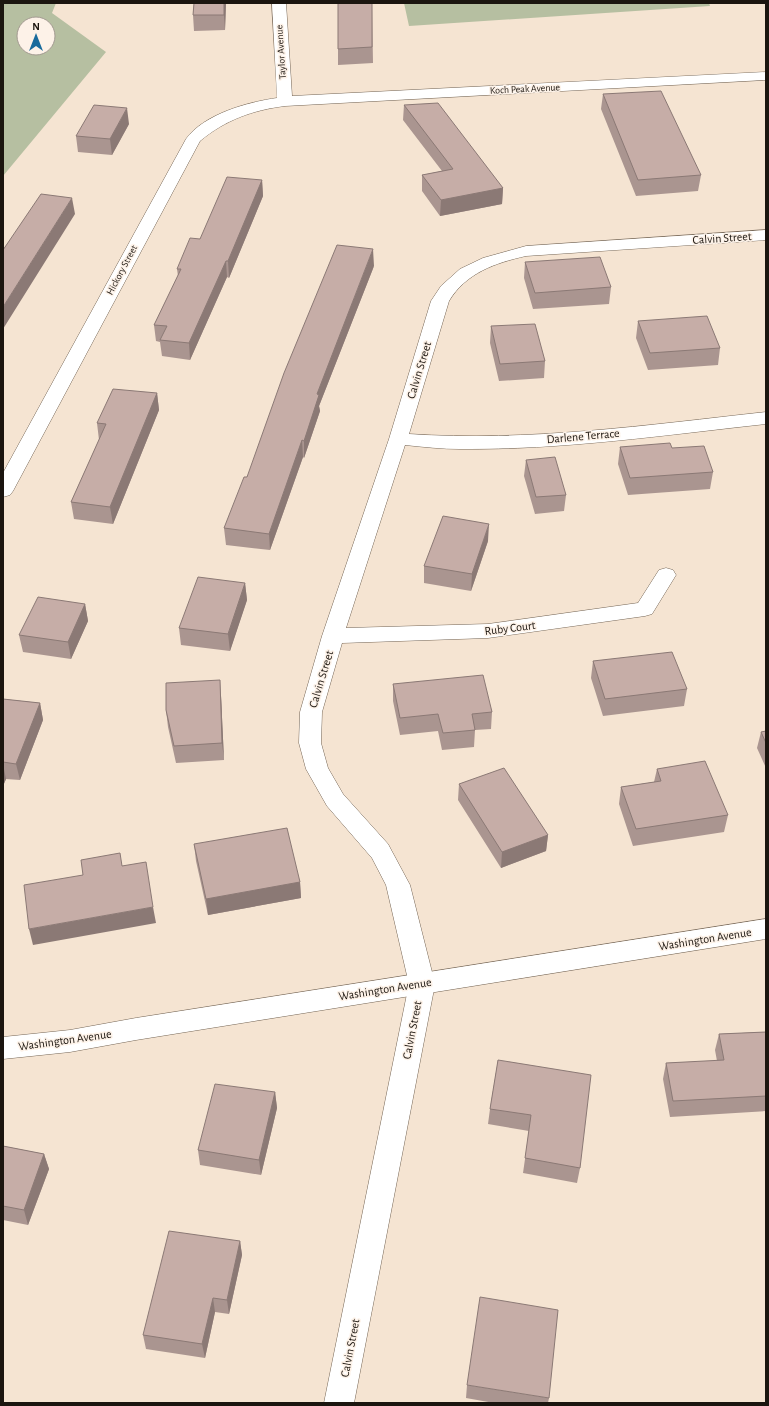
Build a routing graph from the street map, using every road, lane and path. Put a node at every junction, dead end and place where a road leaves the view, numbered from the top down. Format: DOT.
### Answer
graph roads {
  1 [pos="278,3"];
  2 [pos="766,76"];
  3 [pos="285,101"];
  4 [pos="766,235"];
  5 [pos="766,418"];
  6 [pos="398,439"];
  7 [pos="3,491"];
  8 [pos="666,574"];
  9 [pos="334,636"];
  10 [pos="766,929"];
  11 [pos="422,984"];
  12 [pos="3,1048"];
  13 [pos="339,1403"];
  1 -- 3 [label="street, Taylor Avenue"];
  2 -- 3 [label="street, Koch Peak Avenue"];
  3 -- 7 [label="street, Hickory Street"];
  4 -- 6 [label="street, Calvin Street"];
  5 -- 6 [label="street, Darlene Terrace"];
  6 -- 9 [label="street, Calvin Street"];
  8 -- 9 [label="street, Ruby Court"];
  9 -- 11 [label="street, Calvin Street"];
  10 -- 11 [label="street, Washington Avenue"];
  11 -- 12 [label="street, Washington Avenue"];
  11 -- 13 [label="street, Calvin Street"];
}
